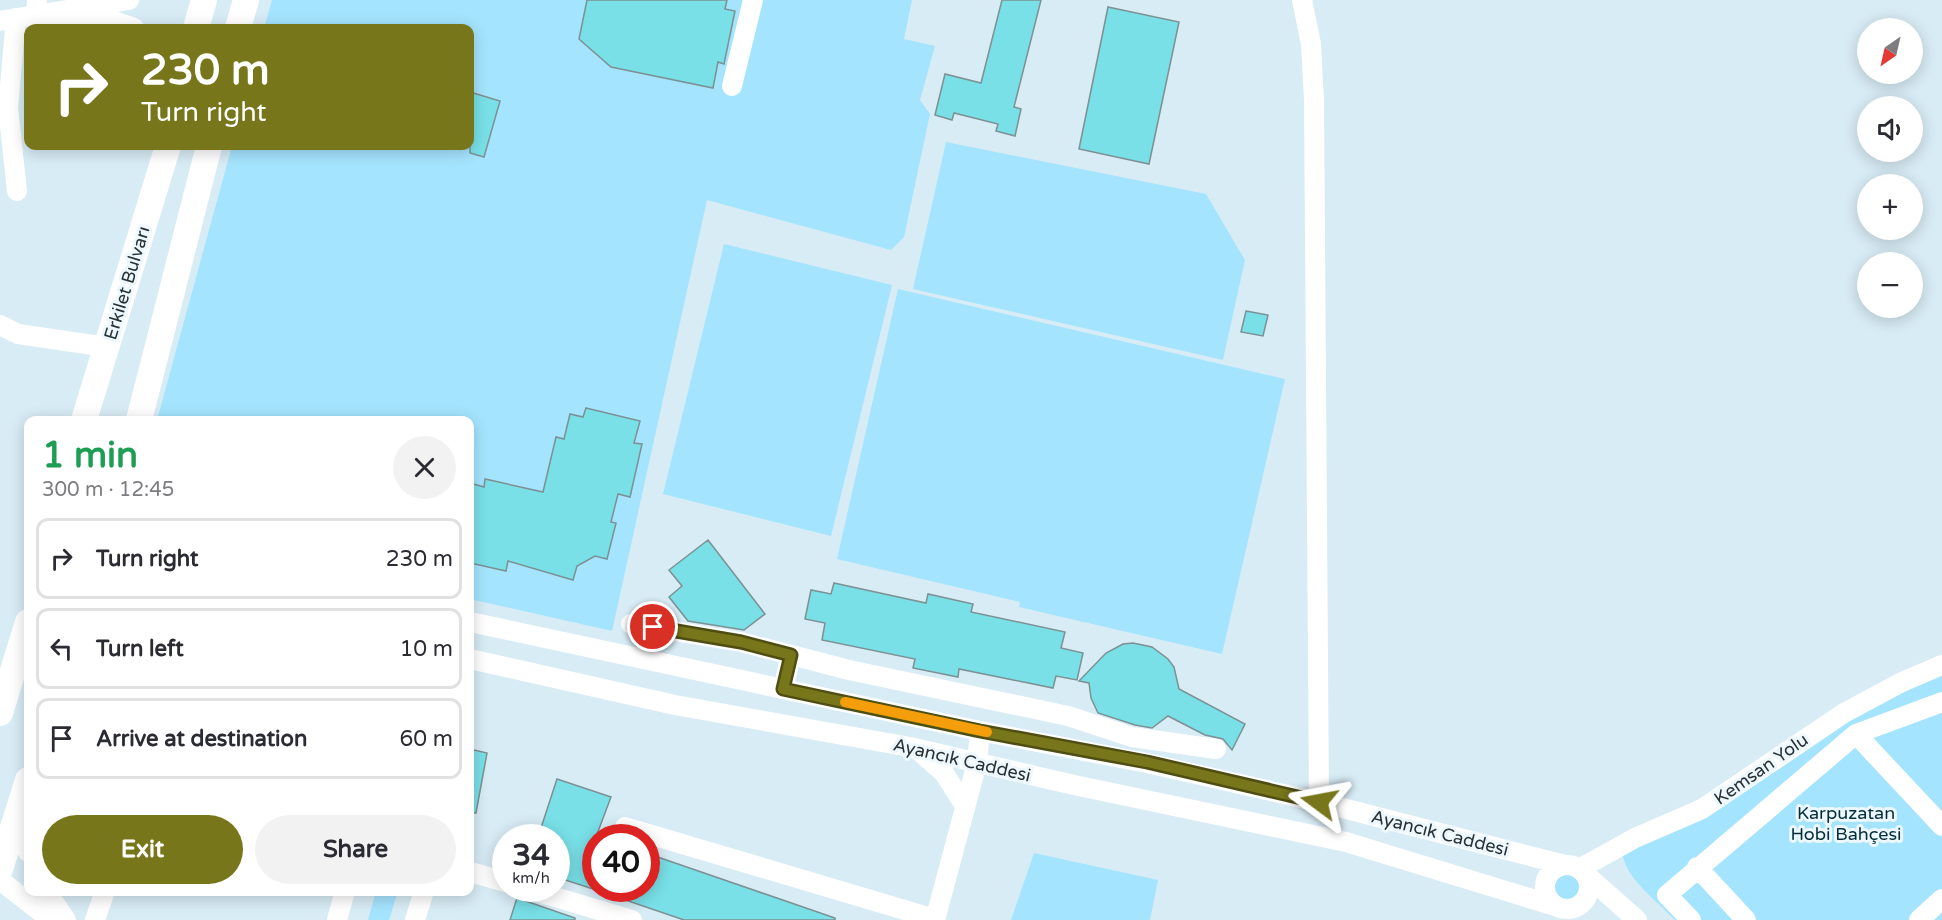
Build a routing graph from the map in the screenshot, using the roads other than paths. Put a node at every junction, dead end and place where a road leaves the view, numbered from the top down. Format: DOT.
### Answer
graph roads {
  1 [pos="129,0"];
  2 [pos="204,0"];
  3 [pos="246,0"];
  4 [pos="753,0"];
  5 [pos="1302,0"];
  6 [pos="37,7"];
  7 [pos="8,20"];
  8 [pos="123,24"];
  9 [pos="197,24"];
  10 [pos="239,24"];
  11 [pos="732,86"];
  12 [pos="5,137"];
  13 [pos="167,150"];
  14 [pos="208,150"];
  15 [pos="17,191"];
  16 [pos="0,325"];
  17 [pos="107,347"];
  18 [pos="85,416"];
  19 [pos="140,416"];
  20 [pos="474,623"];
  21 [pos="631,624"];
  22 [pos="24,635"];
  23 [pos="791,655"];
  24 [pos="474,660"];
  25 [pos="1942,665"];
  26 [pos="783,689"];
  27 [pos="1942,702"];
  28 [pos="0,713"];
  29 [pos="980,731"];
  30 [pos="1856,734"];
  31 [pos="916,748"];
  32 [pos="1216,749"];
  33 [pos="977,763"];
  34 [pos="24,792"];
  35 [pos="1319,802"];
  36 [pos="965,806"];
  37 [pos="16,817"];
  38 [pos="1942,826"];
  39 [pos="660,837"];
  40 [pos="24,840"];
  41 [pos="1697,867"];
  42 [pos="0,869"];
  43 [pos="1576,869"];
  44 [pos="474,873"];
  45 [pos="492,878"];
  46 [pos="0,880"];
  47 [pos="49,896"];
  48 [pos="103,896"];
  49 [pos="344,896"];
  50 [pos="422,896"];
  51 [pos="1942,899"];
  52 [pos="570,901"];
  53 [pos="1562,907"];
  54 [pos="935,919"];
  55 [pos="51,920"];
  56 [pos="66,920"];
  57 [pos="95,920"];
  58 [pos="337,920"];
  59 [pos="415,920"];
  60 [pos="632,920"];
  61 [pos="1586,920"];
  62 [pos="1637,920"];
  63 [pos="1691,920"];
  64 [pos="1746,920"];
  65 [pos="1919,920"];
  1 -- 6 [label="street"];
  2 -- 9 [label="main road"];
  3 -- 10 [label="main road"];
  4 -- 11 [label="street"];
  5 -- 35 [label="street"];
  6 -- 7 [label="street"];
  6 -- 8 [label="street"];
  7 -- 12 [label="street"];
  12 -- 15 [label="street"];
  13 -- 17 [label="main road, Erkilet Bulvarı"];
  14 -- 19 [label="main road"];
  16 -- 17 [label="street"];
  17 -- 18 [label="main road, Erkilet Bulvarı"];
  20 -- 26 [label="street, Ayancık Caddesi"];
  21 -- 23 [label="street"];
  22 -- 28 [label="main road"];
  23 -- 26 [label="street"];
  23 -- 32 [label="street"];
  24 -- 31 [label="street, Ayancık Caddesi"];
  25 -- 43 [label="street, Kemsan Yolu"];
  26 -- 29 [label="street, Ayancık Caddesi"];
  27 -- 30 [label="street"];
  29 -- 33 [label="street"];
  29 -- 35 [label="street, Ayancık Caddesi"];
  30 -- 38 [label="street"];
  30 -- 41 [label="street"];
  31 -- 33 [label="street, Ayancık Caddesi"];
  31 -- 36 [label="street"];
  33 -- 36 [label="street"];
  33 -- 53 [label="street, Ayancık Caddesi"];
  34 -- 37 [label="main road"];
  35 -- 43 [label="street, Ayancık Caddesi"];
  36 -- 54 [label="street"];
  37 -- 40 [label="street"];
  37 -- 42 [label="main road"];
  39 -- 54 [label="street"];
  41 -- 63 [label="street"];
  41 -- 64 [label="street"];
  43 -- 53 [label="street"];
  43 -- 53 [label="street"];
  43 -- 62 [label="street, Ayancık Caddesi"];
  44 -- 45 [label="street"];
  46 -- 55 [label="street"];
  47 -- 56 [label="street"];
  48 -- 57 [label="street"];
  49 -- 58 [label="street"];
  50 -- 59 [label="street"];
  51 -- 65 [label="street"];
  52 -- 60 [label="street"];
  53 -- 61 [label="street, Ayancık Caddesi"];
}
